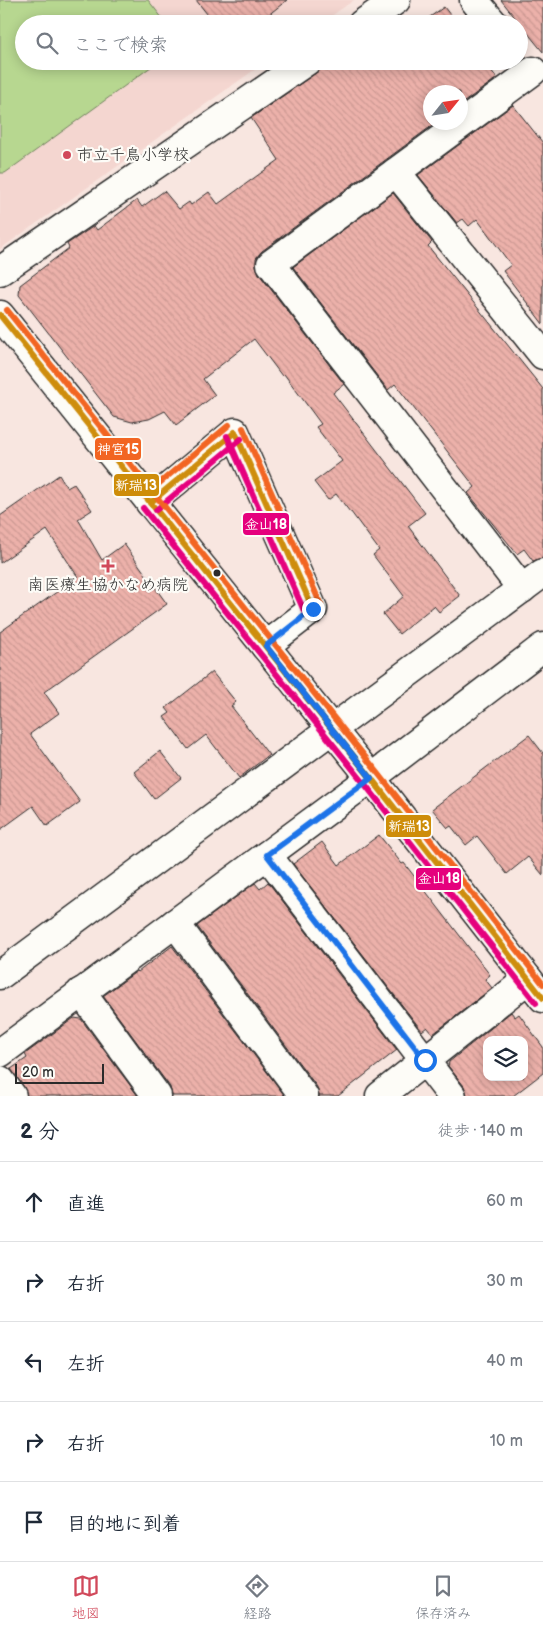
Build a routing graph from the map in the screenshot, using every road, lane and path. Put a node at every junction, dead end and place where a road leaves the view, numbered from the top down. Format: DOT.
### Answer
graph roads {
  1 [pos="396,0"];
  2 [pos="474,0"];
  3 [pos="375,15"];
  4 [pos="486,15"];
  5 [pos="294,70"];
  6 [pos="532,70"];
  7 [pos="396,172"];
  8 [pos="0,271"];
  9 [pos="0,315"];
  10 [pos="543,355"];
  11 [pos="150,503"];
  12 [pos="532,581"];
  13 [pos="266,646"];
  14 [pos="543,647"];
  15 [pos="332,729"];
  16 [pos="371,778"];
  17 [pos="267,855"];
  18 [pos="174,923"];
  19 [pos="0,976"];
  20 [pos="535,988"];
  21 [pos="81,992"];
  22 [pos="0,1053"];
  23 [pos="425,1060"];
  24 [pos="0,1080"];
  25 [pos="12,1096"];
  26 [pos="157,1096"];
  27 [pos="304,1096"];
  28 [pos="380,1096"];
  29 [pos="452,1096"];
  1 -- 3 [label="street"];
  2 -- 4 [label="street"];
  5 -- 8 [label="street"];
  6 -- 7 [label="street"];
  7 -- 10 [label="street"];
  7 -- 12 [label="street"];
  9 -- 11 [label="street"];
  11 -- 13 [label="street"];
  11 -- 13 [label="street"];
  12 -- 15 [label="street"];
  13 -- 15 [label="street"];
  14 -- 16 [label="street"];
  15 -- 16 [label="street"];
  15 -- 19 [label="street"];
  16 -- 17 [label="street"];
  16 -- 20 [label="street"];
  17 -- 18 [label="street"];
  17 -- 23 [label="street"];
  18 -- 21 [label="street"];
  18 -- 27 [label="street"];
  20 -- 23 [label="street"];
  21 -- 22 [label="street"];
  21 -- 26 [label="street"];
  23 -- 28 [label="street"];
  23 -- 29 [label="street"];
  24 -- 25 [label="street"];
}
